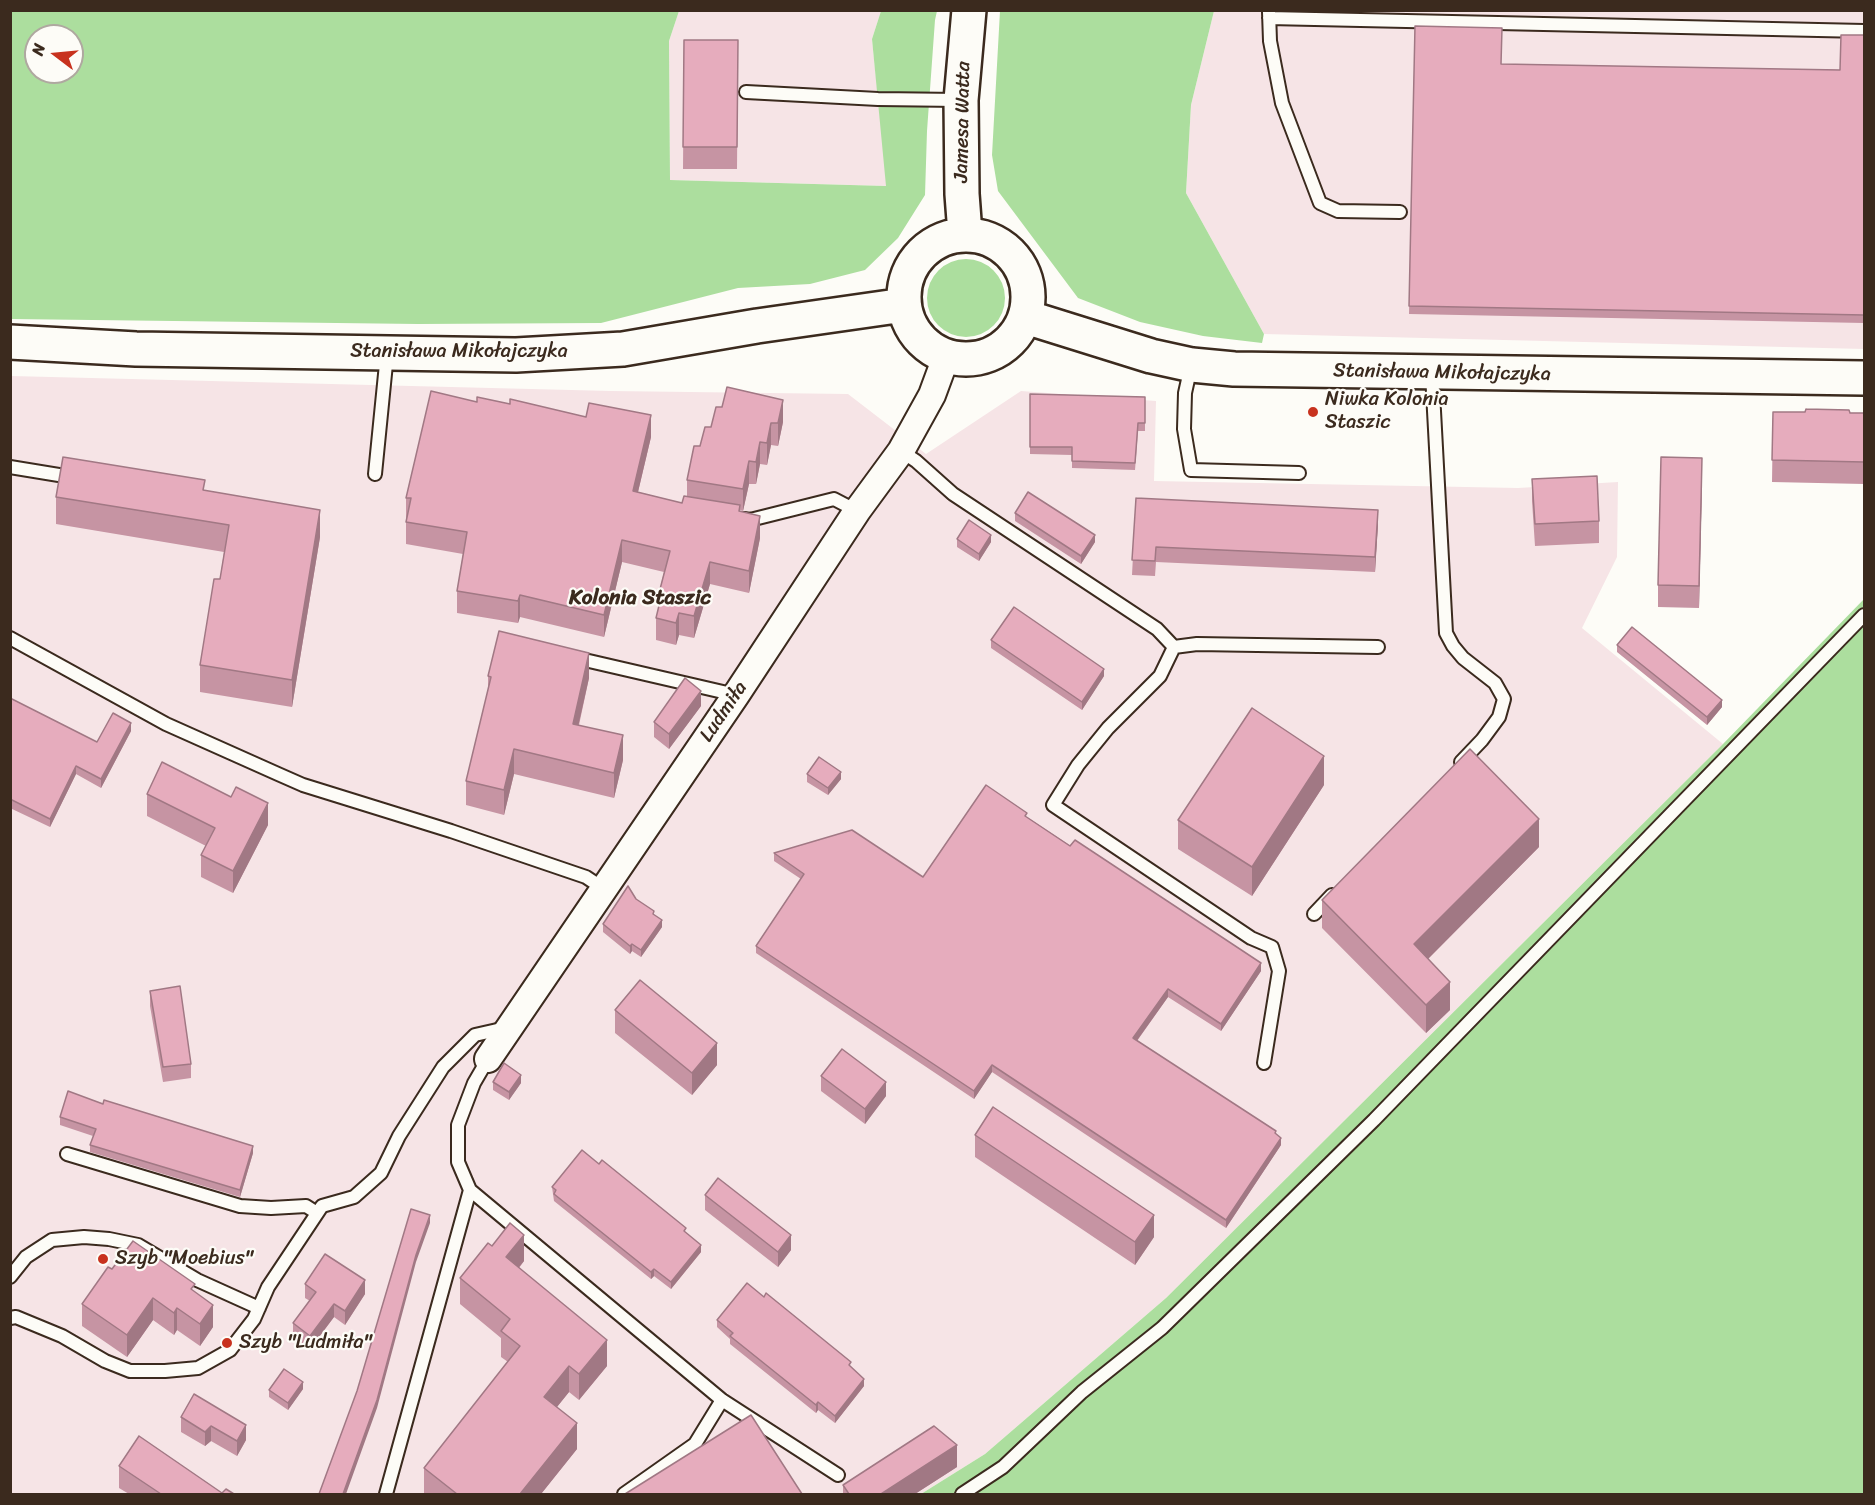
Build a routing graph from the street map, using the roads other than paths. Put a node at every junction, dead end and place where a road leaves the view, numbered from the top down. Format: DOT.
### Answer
graph roads {
  1 [pos="969,10"];
  2 [pos="1269,14"];
  3 [pos="1864,31"];
  4 [pos="746,92"];
  5 [pos="961,100"];
  6 [pos="1400,212"];
  7 [pos="965,234"];
  8 [pos="904,305"];
  9 [pos="1026,317"];
  10 [pos="10,342"];
  11 [pos="387,353"];
  12 [pos="946,357"];
  13 [pos="1192,365"];
  14 [pos="1432,373"];
  15 [pos="1864,378"];
  16 [pos="901,451"];
  17 [pos="10,467"];
  18 [pos="1299,473"];
  19 [pos="375,474"];
  20 [pos="71,477"];
  21 [pos="857,512"];
  22 [pos="729,516"];
  23 [pos="1864,615"];
  24 [pos="10,638"];
  25 [pos="1174,647"];
  26 [pos="1378,647"];
  27 [pos="560,655"];
  28 [pos="735,695"];
  29 [pos="1450,773"];
  30 [pos="604,889"];
  31 [pos="1338,889"];
  32 [pos="1314,914"];
  33 [pos="510,1027"];
  34 [pos="488,1059"];
  35 [pos="1264,1063"];
  36 [pos="67,1154"];
  37 [pos="470,1190"];
  38 [pos="317,1214"];
  39 [pos="10,1277"];
  40 [pos="259,1308"];
  41 [pos="10,1318"];
  42 [pos="722,1400"];
  43 [pos="838,1475"];
  44 [pos="386,1494"];
  45 [pos="624,1494"];
  46 [pos="962,1494"];
  1 -- 5 [label="street, Jamesa Watta"];
  2 -- 3 [label="lane"];
  2 -- 6 [label="lane"];
  4 -- 5 [label="lane"];
  5 -- 7 [label="street, Jamesa Watta"];
  7 -- 8 [label="street"];
  7 -- 9 [label="street"];
  8 -- 11 [label="street, Stanisława Mikołajczyka"];
  8 -- 12 [label="street"];
  9 -- 12 [label="street"];
  9 -- 13 [label="street, Stanisława Mikołajczyka"];
  10 -- 11 [label="street, Stanisława Mikołajczyka"];
  11 -- 19 [label="lane"];
  12 -- 16 [label="street, Ludmiła"];
  13 -- 14 [label="street, Stanisława Mikołajczyka"];
  13 -- 18 [label="lane"];
  14 -- 15 [label="street, Stanisława Mikołajczyka"];
  14 -- 29 [label="lane"];
  16 -- 21 [label="street, Ludmiła"];
  16 -- 25 [label="lane"];
  17 -- 20 [label="lane"];
  21 -- 22 [label="lane"];
  21 -- 28 [label="street, Ludmiła"];
  23 -- 46 [label="lane"];
  24 -- 30 [label="lane"];
  25 -- 26 [label="lane"];
  25 -- 35 [label="lane"];
  27 -- 28 [label="lane"];
  28 -- 30 [label="street, Ludmiła"];
  30 -- 33 [label="street, Ludmiła"];
  31 -- 32 [label="lane"];
  33 -- 34 [label="street, Ludmiła"];
  33 -- 38 [label="lane"];
  34 -- 37 [label="lane"];
  36 -- 38 [label="lane"];
  37 -- 42 [label="lane"];
  37 -- 44 [label="lane"];
  38 -- 40 [label="lane"];
  39 -- 40 [label="lane"];
  40 -- 41 [label="lane"];
  42 -- 43 [label="lane"];
  42 -- 45 [label="lane"];
}
